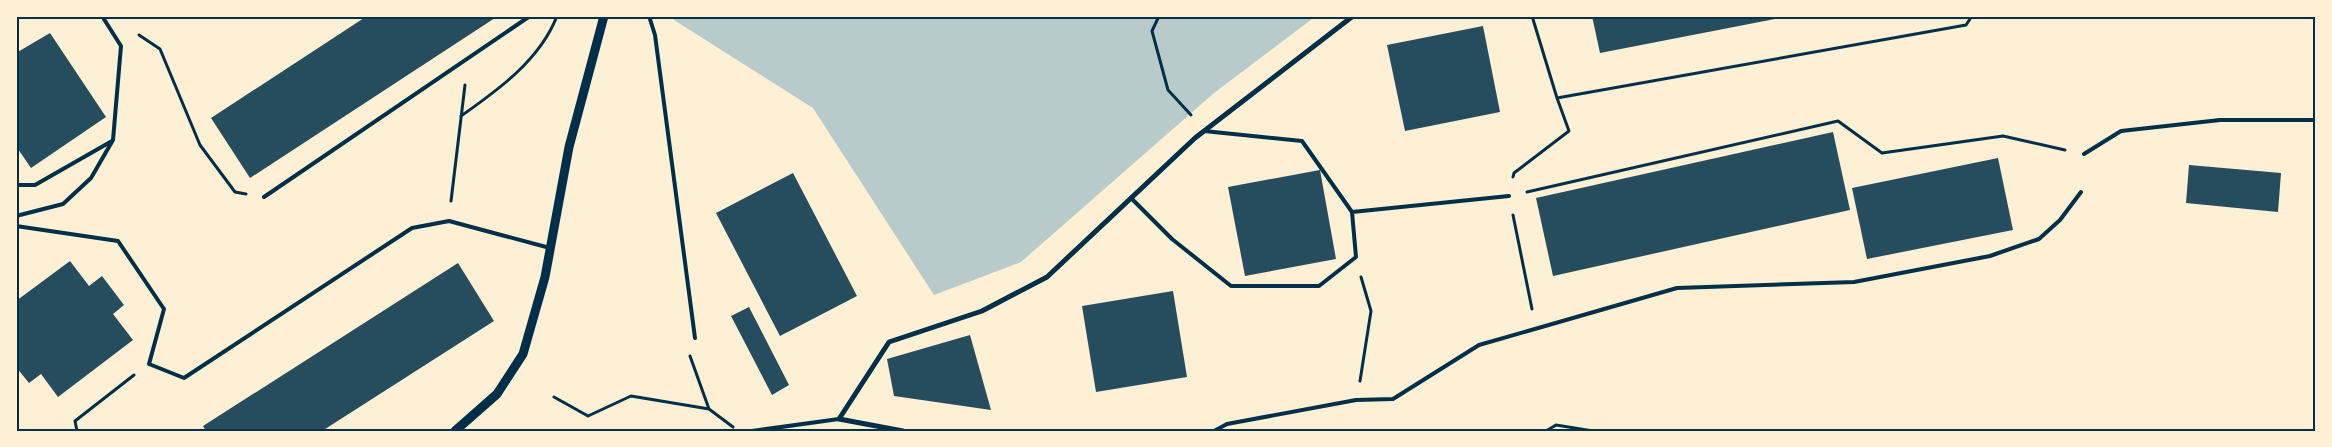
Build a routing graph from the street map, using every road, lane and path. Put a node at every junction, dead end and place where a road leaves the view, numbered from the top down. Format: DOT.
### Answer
graph roads {
  1 [pos="102,16"];
  2 [pos="530,16"];
  3 [pos="557,16"];
  4 [pos="604,16"];
  5 [pos="650,16"];
  6 [pos="1159,16"];
  7 [pos="1353,16"];
  8 [pos="1532,16"];
  9 [pos="1972,16"];
  10 [pos="135,33"];
  11 [pos="468,58"];
  12 [pos="1557,98"];
  13 [pos="461,116"];
  14 [pos="2316,120"];
  15 [pos="1204,131"];
  16 [pos="114,140"];
  17 [pos="2084,154"];
  18 [pos="16,185"];
  19 [pos="2081,192"];
  20 [pos="1509,196"];
  21 [pos="264,197"];
  22 [pos="1131,198"];
  23 [pos="1352,212"];
  24 [pos="16,216"];
  25 [pos="449,221"];
  26 [pos="16,226"];
  27 [pos="550,248"];
  28 [pos="1356,257"];
  29 [pos="1536,328"];
  30 [pos="695,338"];
  31 [pos="149,364"];
  32 [pos="554,397"];
  33 [pos="1356,400"];
  34 [pos="709,409"];
  35 [pos="839,419"];
  36 [pos="77,431"];
  37 [pos="455,431"];
  38 [pos="752,431"];
  39 [pos="903,431"];
  40 [pos="1214,431"];
  41 [pos="1546,431"];
  42 [pos="1593,431"];
  1 -- 16 [label="lane"];
  2 -- 11 [label="lane"];
  3 -- 13 [label="path"];
  4 -- 27 [label="street"];
  5 -- 30 [label="lane"];
  6 -- 15 [label="path"];
  7 -- 15 [label="street"];
  8 -- 12 [label="path"];
  9 -- 12 [label="path"];
  10 -- 21 [label="path"];
  11 -- 13 [label="path"];
  11 -- 21 [label="lane"];
  12 -- 20 [label="path"];
  13 -- 25 [label="path"];
  14 -- 17 [label="lane"];
  15 -- 22 [label="street"];
  15 -- 23 [label="lane"];
  16 -- 18 [label="lane"];
  16 -- 24 [label="lane"];
  17 -- 20 [label="path"];
  19 -- 29 [label="lane"];
  20 -- 23 [label="lane"];
  20 -- 29 [label="path"];
  22 -- 28 [label="lane"];
  22 -- 35 [label="street"];
  23 -- 28 [label="lane"];
  25 -- 27 [label="lane"];
  25 -- 31 [label="lane"];
  26 -- 31 [label="lane"];
  27 -- 37 [label="street"];
  28 -- 33 [label="path"];
  29 -- 33 [label="lane"];
  31 -- 36 [label="path"];
  32 -- 34 [label="path"];
  33 -- 40 [label="lane"];
  35 -- 38 [label="lane"];
  35 -- 39 [label="street"];
  41 -- 42 [label="path"];
}
